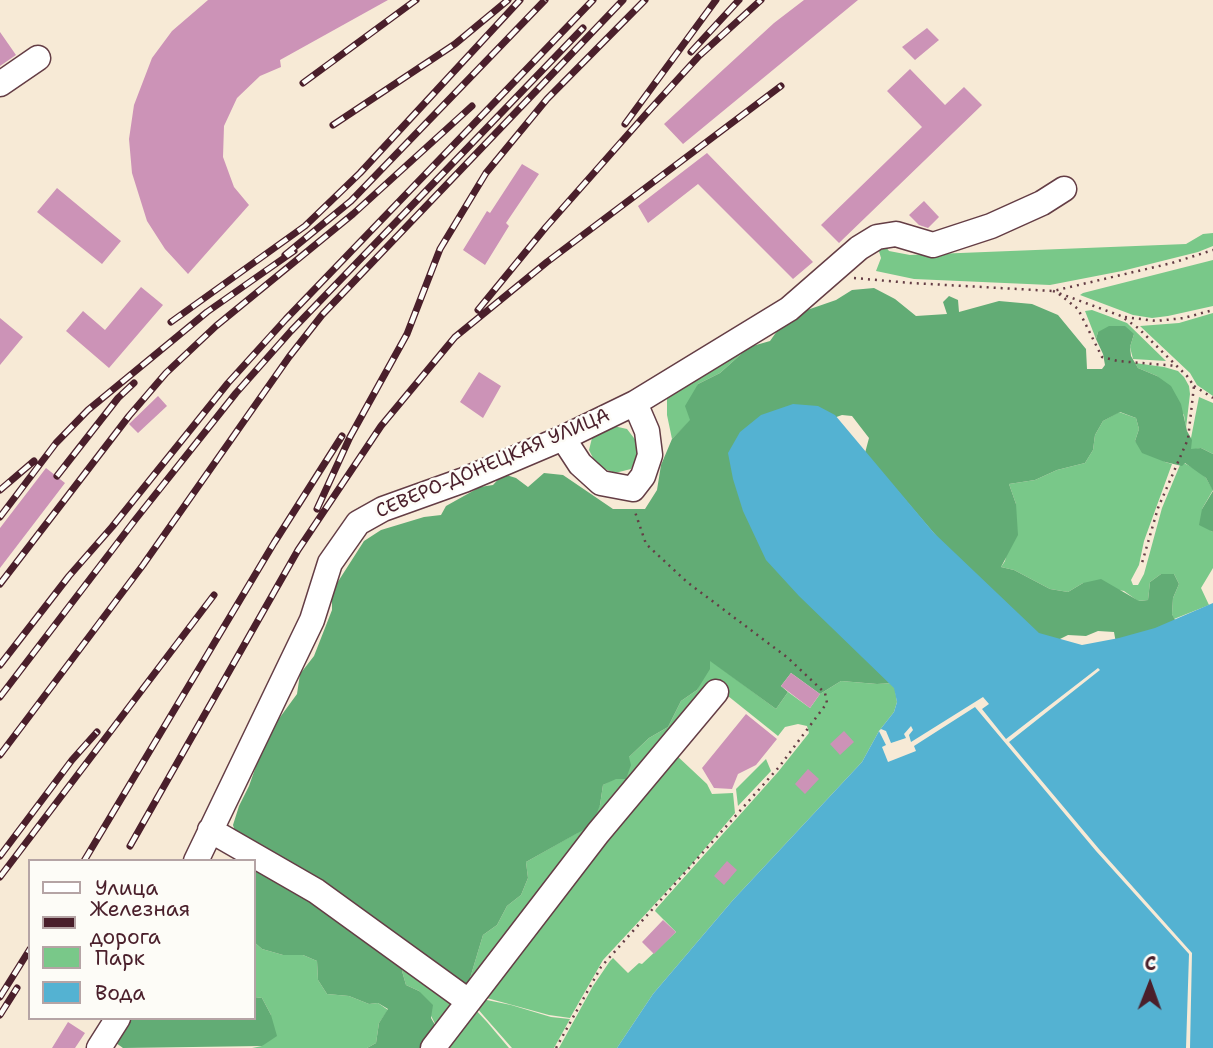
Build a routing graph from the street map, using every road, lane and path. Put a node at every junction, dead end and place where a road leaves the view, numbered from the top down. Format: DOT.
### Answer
graph roads {
  1 [pos="38,58"];
  2 [pos="0,84"];
  3 [pos="1064,188"];
  4 [pos="1213,250"];
  5 [pos="830,276"];
  6 [pos="1053,291"];
  7 [pos="1213,310"];
  8 [pos="1121,316"];
  9 [pos="1177,366"];
  10 [pos="1194,386"];
  11 [pos="1213,398"];
  12 [pos="635,402"];
  13 [pos="563,438"];
  14 [pos="633,489"];
  15 [pos="1142,563"];
  16 [pos="716,692"];
  17 [pos="210,830"];
  18 [pos="197,859"];
  19 [pos="468,1001"];
  20 [pos="117,1020"];
  21 [pos="99,1048"];
  22 [pos="433,1048"];
  23 [pos="556,1048"];
  1 -- 2 [label="street"];
  3 -- 5 [label="street, СЕВЕРО-ДОНЕЦКАЯ УЛИЦА"];
  4 -- 6 [label="path"];
  5 -- 6 [label="path"];
  5 -- 12 [label="street, СЕВЕРО-ДОНЕЦКАЯ УЛИЦА"];
  6 -- 8 [label="path"];
  6 -- 9 [label="path"];
  7 -- 8 [label="path"];
  8 -- 9 [label="path"];
  9 -- 10 [label="path"];
  10 -- 11 [label="path"];
  10 -- 15 [label="path"];
  12 -- 13 [label="street, СЕВЕРО-ДОНЕЦКАЯ УЛИЦА"];
  12 -- 14 [label="street"];
  13 -- 14 [label="street"];
  13 -- 17 [label="street, СЕВЕРО-ДОНЕЦКАЯ УЛИЦА"];
  14 -- 23 [label="path"];
  16 -- 19 [label="street"];
  17 -- 18 [label="street, СЕВЕРО-ДОНЕЦКАЯ УЛИЦА"];
  17 -- 19 [label="street"];
  19 -- 22 [label="street"];
  20 -- 21 [label="street"];
}
